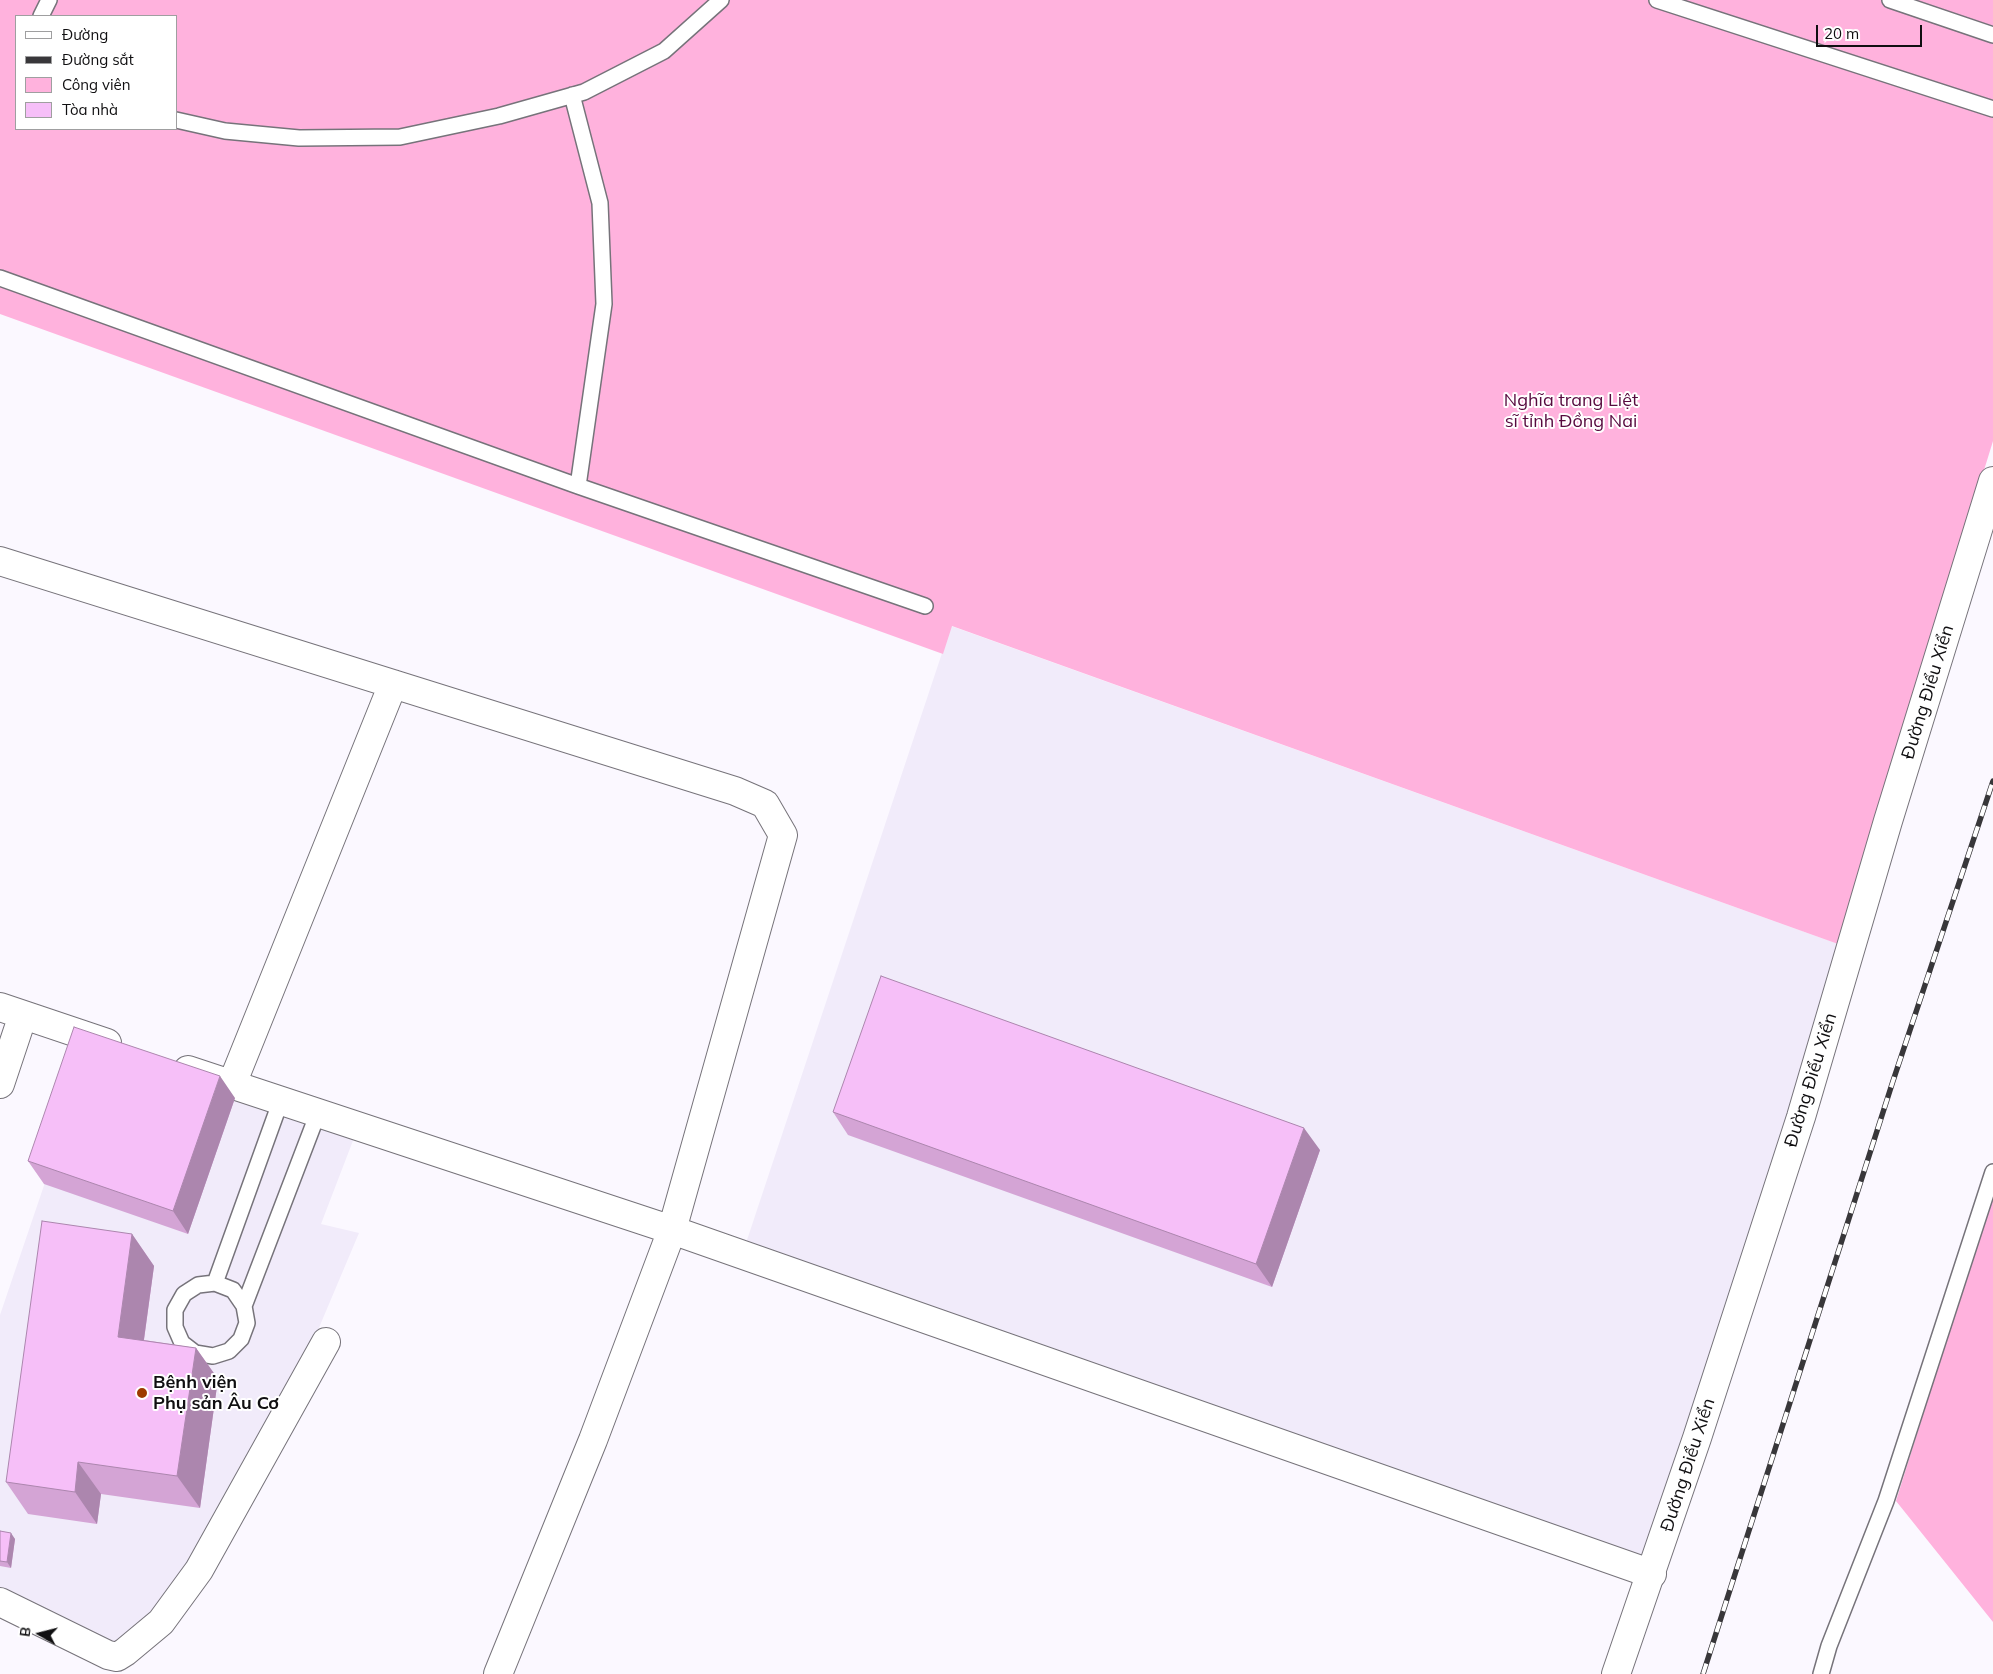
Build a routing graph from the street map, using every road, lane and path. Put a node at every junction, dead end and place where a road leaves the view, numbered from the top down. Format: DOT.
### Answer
graph roads {
  1 [pos="49,0"];
  2 [pos="721,0"];
  3 [pos="1657,0"];
  4 [pos="1890,0"];
  5 [pos="42,15"];
  6 [pos="1993,35"];
  7 [pos="572,95"];
  8 [pos="1993,109"];
  9 [pos="178,120"];
  10 [pos="0,278"];
  11 [pos="1993,481"];
  12 [pos="578,486"];
  13 [pos="0,561"];
  14 [pos="924,606"];
  15 [pos="393,684"];
  16 [pos="12,1011"];
  17 [pos="128,1050"];
  18 [pos="166,1062"];
  19 [pos="0,1084"];
  20 [pos="232,1084"];
  21 [pos="281,1100"];
  22 [pos="318,1113"];
  23 [pos="1993,1172"];
  24 [pos="672,1230"];
  25 [pos="215,1283"];
  26 [pos="244,1306"];
  27 [pos="326,1342"];
  28 [pos="1652,1574"];
  29 [pos="0,1602"];
  30 [pos="498,1674"];
  31 [pos="1616,1674"];
  32 [pos="1821,1674"];
  1 -- 5 [label="lane"];
  2 -- 7 [label="lane"];
  3 -- 8 [label="lane"];
  4 -- 6 [label="lane"];
  7 -- 9 [label="lane"];
  7 -- 12 [label="lane"];
  10 -- 12 [label="lane"];
  11 -- 28 [label="street, Đường Điểu Xiển"];
  12 -- 14 [label="lane"];
  13 -- 15 [label="street"];
  15 -- 20 [label="street"];
  15 -- 24 [label="street"];
  16 -- 17 [label="street"];
  16 -- 19 [label="street"];
  18 -- 20 [label="street"];
  20 -- 21 [label="street"];
  21 -- 22 [label="street"];
  21 -- 25 [label="lane"];
  22 -- 24 [label="street"];
  22 -- 26 [label="lane"];
  23 -- 32 [label="lane"];
  24 -- 28 [label="street"];
  24 -- 30 [label="street"];
  25 -- 26 [label="lane"];
  25 -- 26 [label="lane"];
  27 -- 29 [label="street"];
  28 -- 31 [label="street, Đường Điểu Xiển"];
}
